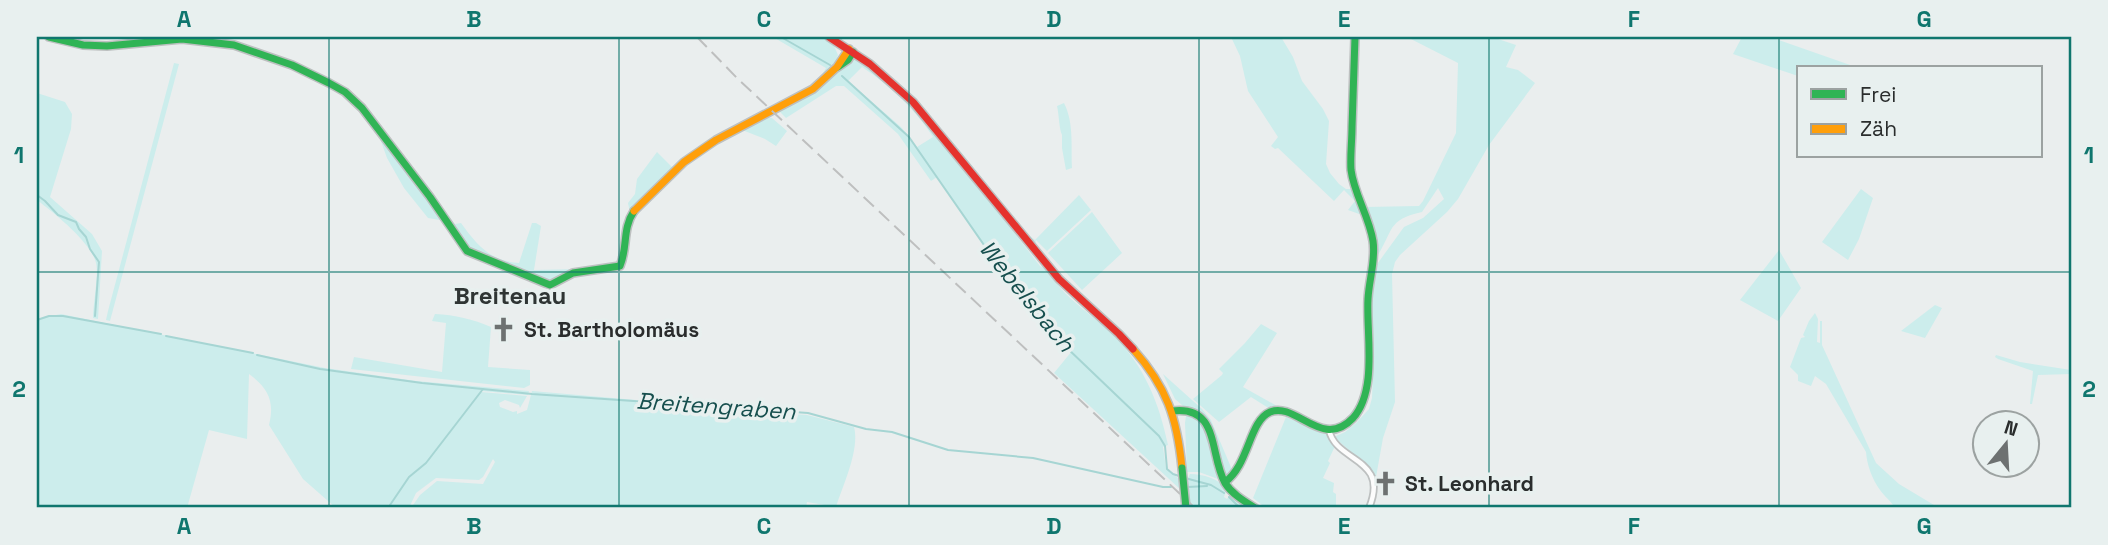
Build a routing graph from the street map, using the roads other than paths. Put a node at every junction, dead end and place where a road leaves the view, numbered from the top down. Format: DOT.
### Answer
graph roads {
  1 [pos="50,37"];
  2 [pos="829,37"];
  3 [pos="1355,37"];
  4 [pos="851,51"];
  5 [pos="839,64"];
  6 [pos="1184,410"];
  7 [pos="1172,411"];
  8 [pos="1329,429"];
  9 [pos="1180,438"];
  10 [pos="1225,482"];
  11 [pos="1186,508"];
  12 [pos="1255,508"];
  13 [pos="1369,508"];
  1 -- 5 [label="street"];
  2 -- 4 [label="street"];
  2 -- 5 [label="street"];
  3 -- 8 [label="street"];
  4 -- 5 [label="street"];
  4 -- 7 [label="street"];
  6 -- 7 [label="street"];
  6 -- 9 [label="street"];
  6 -- 10 [label="street"];
  7 -- 9 [label="street"];
  8 -- 10 [label="street"];
  8 -- 13 [label="street"];
  9 -- 11 [label="street, bridge"];
  10 -- 12 [label="street"];
}
